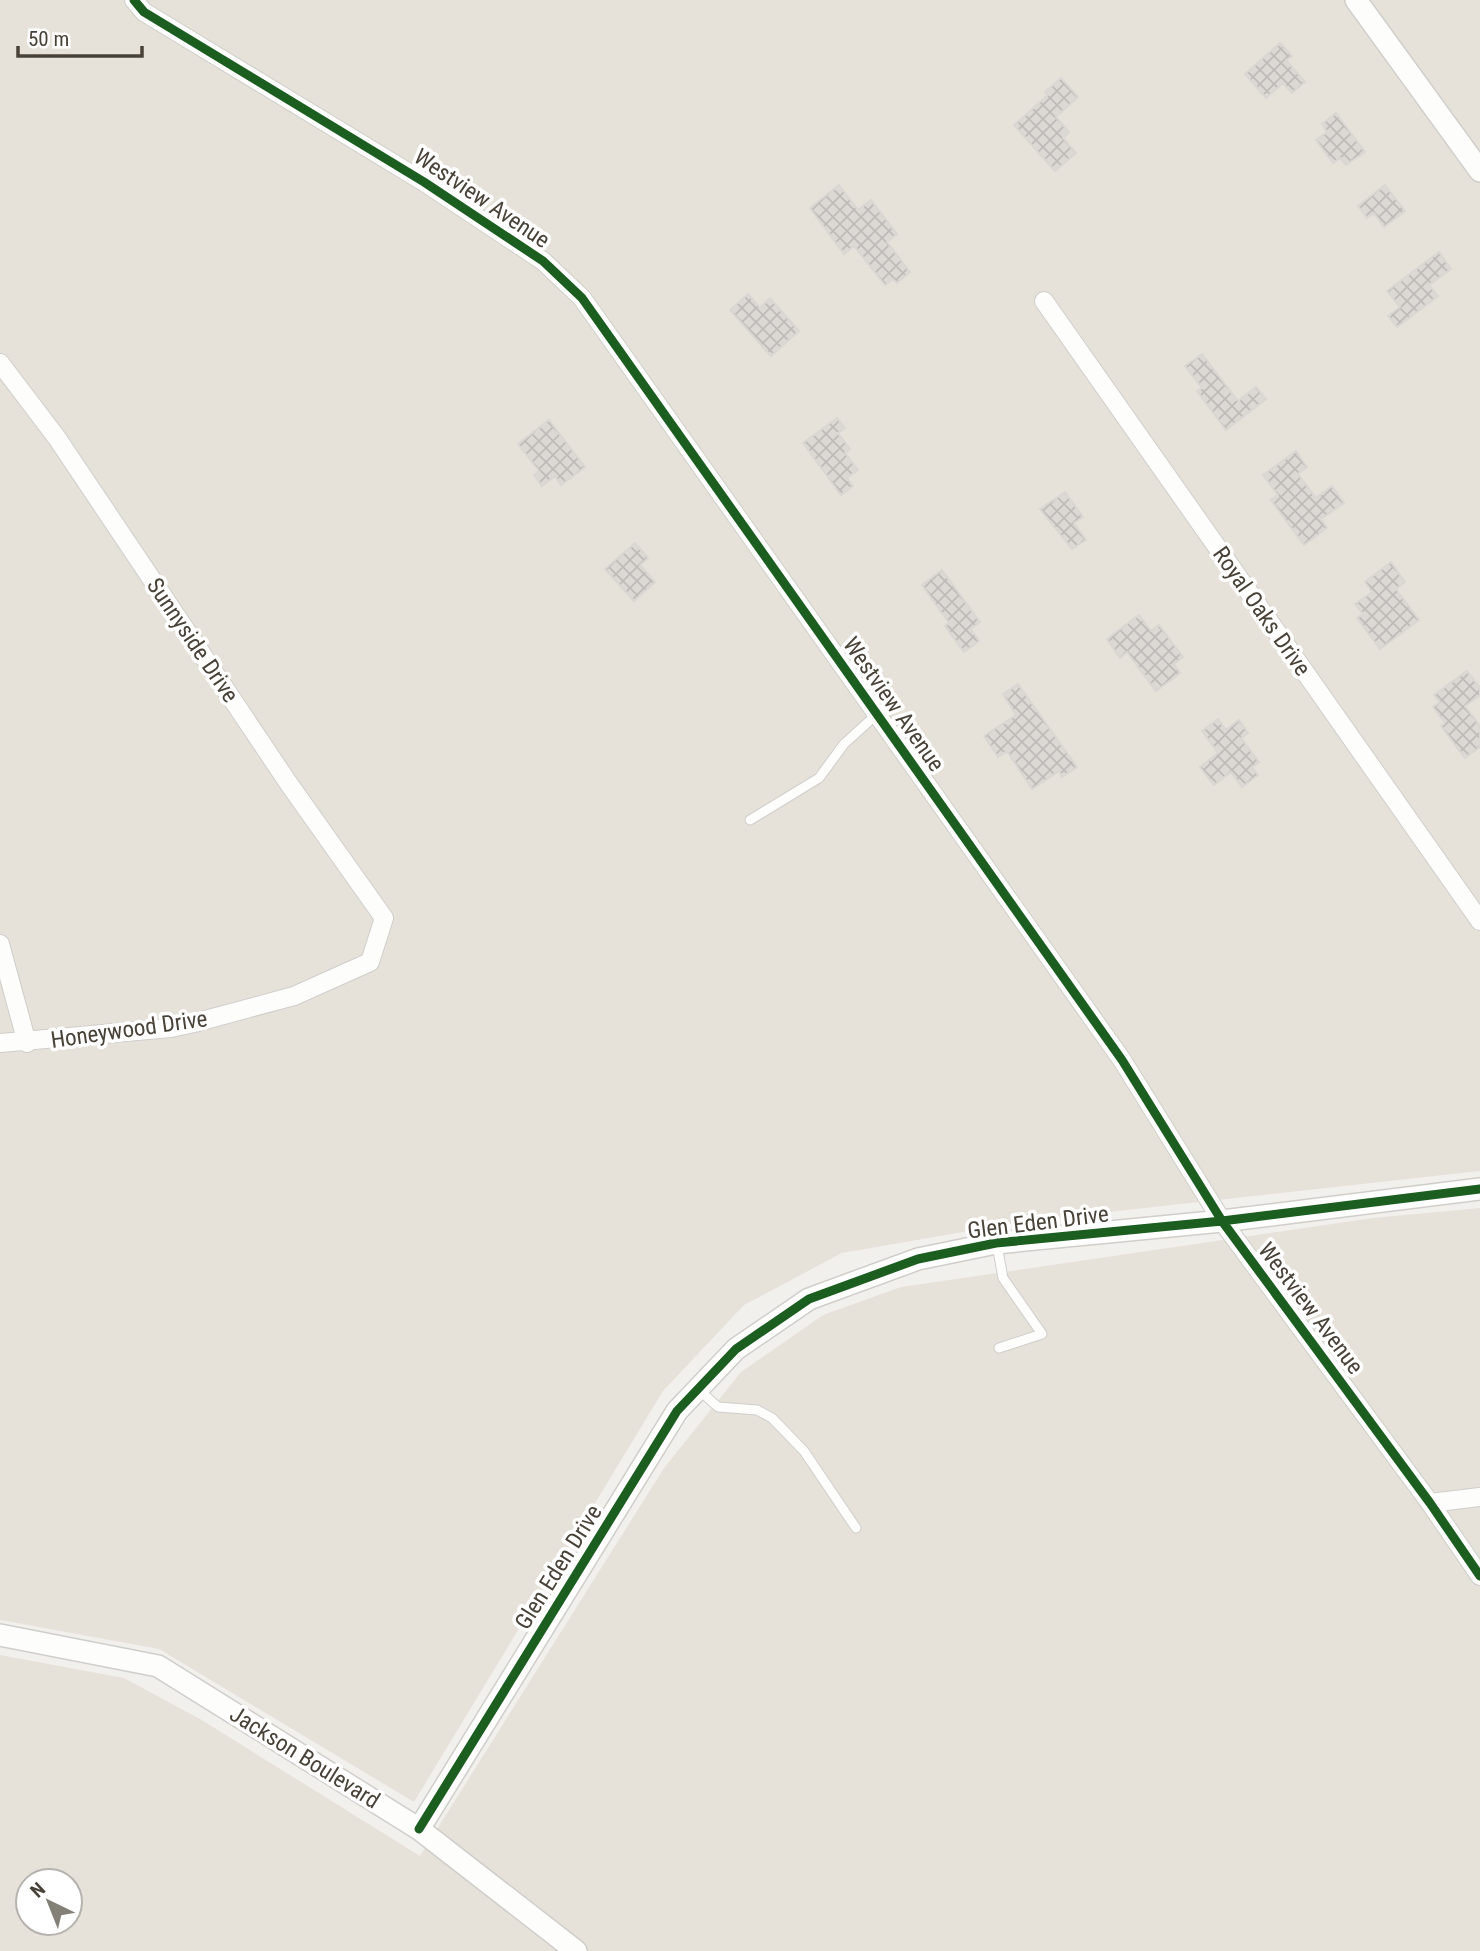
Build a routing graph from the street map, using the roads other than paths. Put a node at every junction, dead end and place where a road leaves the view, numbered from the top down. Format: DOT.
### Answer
graph roads {
  1 [pos="134,0"];
  2 [pos="1356,0"];
  3 [pos="1480,171"];
  4 [pos="1044,301"];
  5 [pos="0,363"];
  6 [pos="877,714"];
  7 [pos="750,820"];
  8 [pos="384,918"];
  9 [pos="1480,921"];
  10 [pos="0,944"];
  11 [pos="0,1043"];
  12 [pos="27,1043"];
  13 [pos="1480,1189"];
  14 [pos="1222,1221"];
  15 [pos="996,1243"];
  16 [pos="999,1348"];
  17 [pos="698,1389"];
  18 [pos="1480,1497"];
  19 [pos="1430,1503"];
  20 [pos="856,1528"];
  21 [pos="1480,1576"];
  22 [pos="0,1635"];
  23 [pos="419,1829"];
  24 [pos="576,1951"];
  1 -- 6 [label="street, Westview Avenue"];
  2 -- 3 [label="street"];
  4 -- 9 [label="street, Royal Oaks Drive"];
  5 -- 8 [label="street, Sunnyside Drive"];
  6 -- 7 [label="lane"];
  6 -- 14 [label="street, Westview Avenue"];
  8 -- 12 [label="street, Honeywood Drive"];
  10 -- 12 [label="street"];
  11 -- 12 [label="street, Honeywood Drive"];
  13 -- 14 [label="street, Glen Eden Drive"];
  14 -- 15 [label="street, Glen Eden Drive"];
  14 -- 19 [label="street, Westview Avenue"];
  15 -- 16 [label="lane"];
  15 -- 17 [label="street, Glen Eden Drive"];
  17 -- 20 [label="lane"];
  17 -- 23 [label="street, Glen Eden Drive"];
  18 -- 19 [label="street"];
  19 -- 21 [label="street, Westview Avenue"];
  22 -- 23 [label="street, Jackson Boulevard"];
  23 -- 24 [label="street, Jackson Boulevard"];
}
